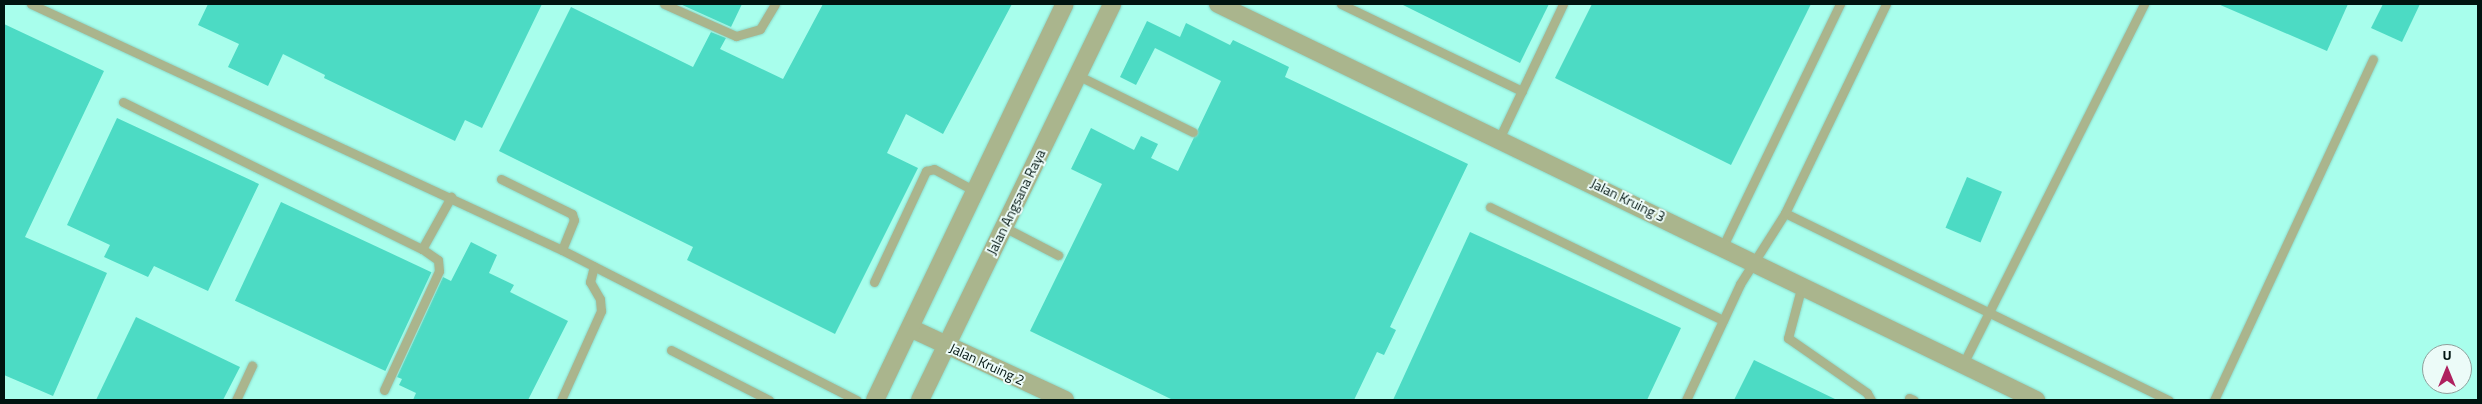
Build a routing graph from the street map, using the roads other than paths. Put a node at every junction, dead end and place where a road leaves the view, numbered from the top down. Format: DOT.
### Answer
graph roads {
  1 [pos="31,4"];
  2 [pos="664,4"];
  3 [pos="775,4"];
  4 [pos="1065,4"];
  5 [pos="1112,4"];
  6 [pos="1218,4"];
  7 [pos="1341,4"];
  8 [pos="1563,4"];
  9 [pos="1840,4"];
  10 [pos="1886,4"];
  11 [pos="2144,4"];
  12 [pos="2373,60"];
  13 [pos="1077,75"];
  14 [pos="1522,91"];
  15 [pos="123,102"];
  16 [pos="1192,132"];
  17 [pos="1499,139"];
  18 [pos="501,179"];
  19 [pos="975,191"];
  20 [pos="451,197"];
  21 [pos="1490,207"];
  22 [pos="1785,213"];
  23 [pos="1004,227"];
  24 [pos="1723,246"];
  25 [pos="422,249"];
  26 [pos="562,250"];
  27 [pos="1058,255"];
  28 [pos="1754,260"];
  29 [pos="594,266"];
  30 [pos="874,282"];
  31 [pos="1802,285"];
  32 [pos="1988,314"];
  33 [pos="1723,320"];
  34 [pos="910,328"];
  35 [pos="947,345"];
  36 [pos="671,350"];
  37 [pos="1963,364"];
  38 [pos="252,365"];
  39 [pos="384,390"];
  40 [pos="236,400"];
  41 [pos="561,400"];
  42 [pos="769,400"];
  43 [pos="857,400"];
  44 [pos="875,400"];
  45 [pos="920,400"];
  46 [pos="1065,400"];
  47 [pos="1686,400"];
  48 [pos="1871,400"];
  49 [pos="2036,400"];
  50 [pos="2169,400"];
  51 [pos="2214,400"];
  1 -- 20 [label="lane"];
  2 -- 3 [label="lane"];
  4 -- 19 [label="street"];
  5 -- 13 [label="street, Jalan Angsana Raya"];
  6 -- 17 [label="street, Jalan Kruing 3"];
  7 -- 14 [label="lane"];
  8 -- 14 [label="lane"];
  9 -- 24 [label="lane"];
  10 -- 22 [label="lane"];
  11 -- 32 [label="lane"];
  12 -- 51 [label="lane"];
  13 -- 16 [label="lane"];
  13 -- 23 [label="street, Jalan Angsana Raya"];
  14 -- 17 [label="lane"];
  15 -- 25 [label="lane"];
  17 -- 24 [label="street, Jalan Kruing 3"];
  18 -- 26 [label="lane"];
  19 -- 30 [label="lane"];
  19 -- 34 [label="street"];
  20 -- 25 [label="lane"];
  20 -- 26 [label="lane"];
  21 -- 33 [label="lane"];
  22 -- 28 [label="lane"];
  22 -- 32 [label="lane"];
  23 -- 27 [label="lane"];
  23 -- 35 [label="street, Jalan Angsana Raya"];
  24 -- 28 [label="street, Jalan Kruing 3"];
  25 -- 39 [label="lane"];
  26 -- 29 [label="lane"];
  28 -- 31 [label="street, Jalan Kruing 3"];
  28 -- 33 [label="lane"];
  29 -- 41 [label="lane"];
  29 -- 43 [label="lane"];
  31 -- 37 [label="street, Jalan Kruing 3"];
  31 -- 48 [label="lane"];
  32 -- 37 [label="lane"];
  32 -- 50 [label="lane"];
  33 -- 47 [label="lane"];
  34 -- 35 [label="street, Jalan Kruing 2"];
  34 -- 44 [label="street"];
  35 -- 45 [label="street, Jalan Angsana Raya"];
  35 -- 46 [label="street, Jalan Kruing 2"];
  36 -- 42 [label="lane"];
  37 -- 49 [label="street, Jalan Kruing 3"];
  38 -- 40 [label="lane"];
}
